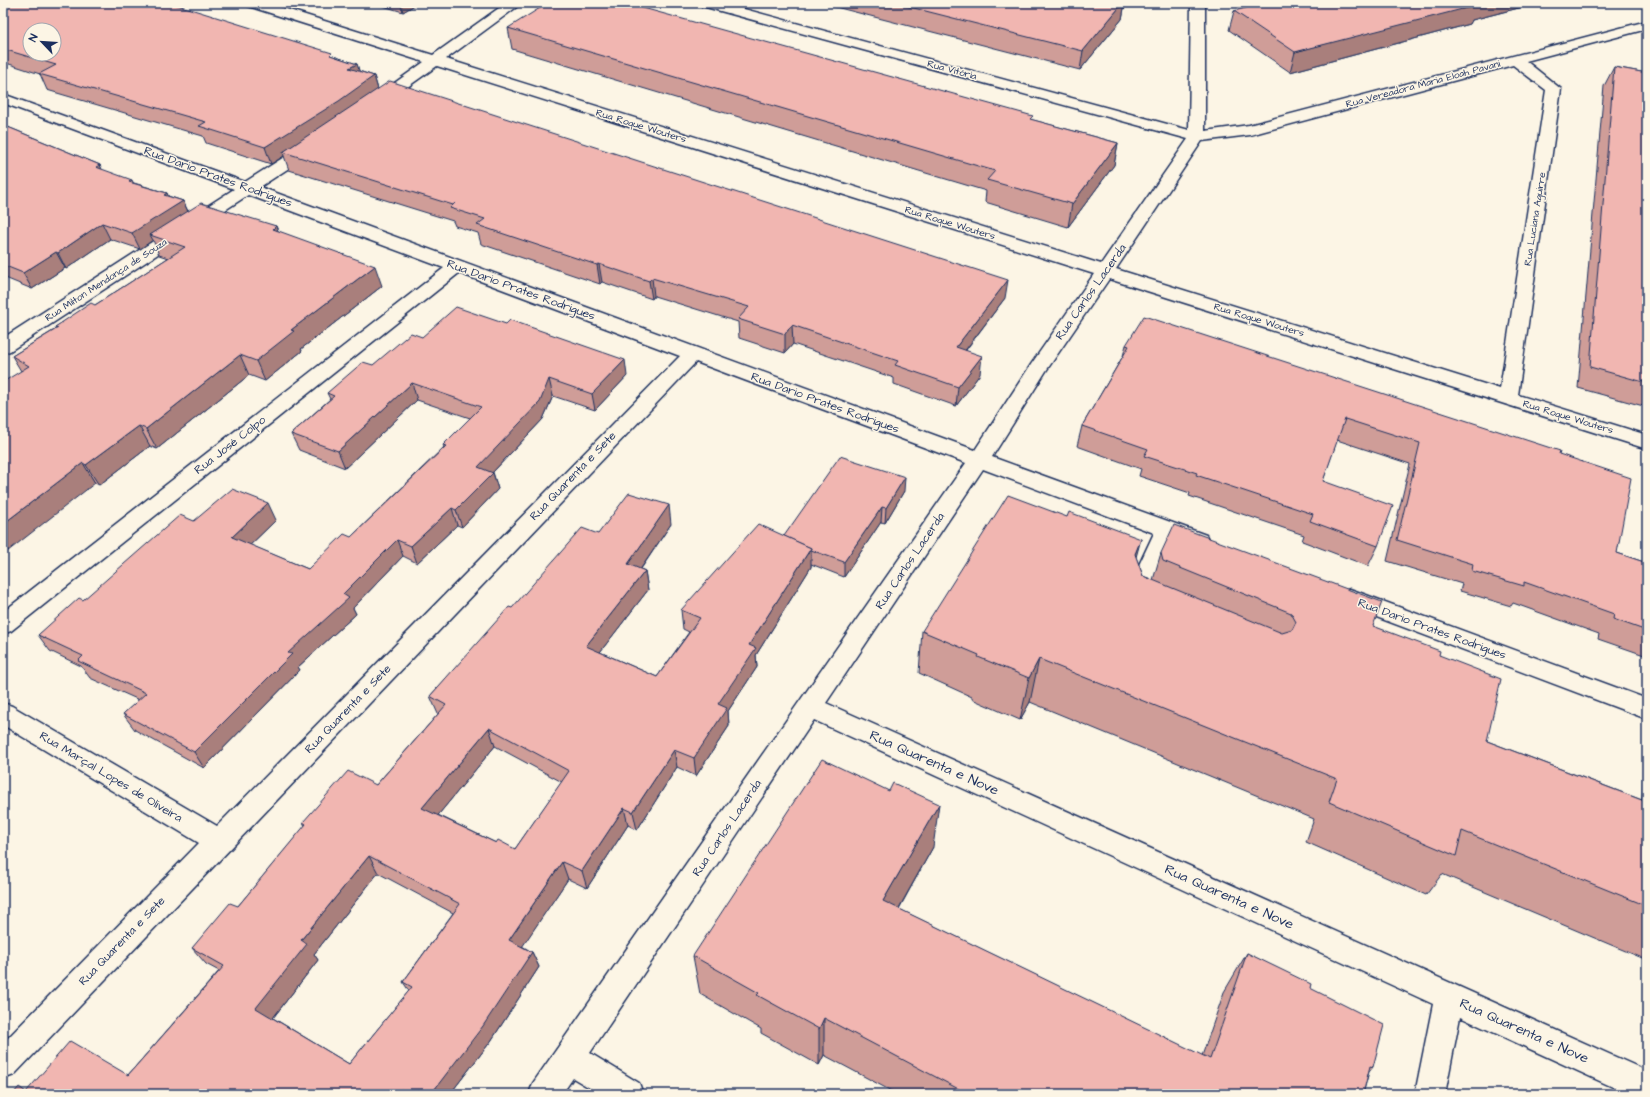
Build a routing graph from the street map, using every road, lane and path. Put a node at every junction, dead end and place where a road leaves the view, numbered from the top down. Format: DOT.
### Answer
graph roads {
  1 [pos="253,3"];
  2 [pos="515,3"];
  3 [pos="707,3"];
  4 [pos="1198,3"];
  5 [pos="1647,25"];
  6 [pos="1515,60"];
  7 [pos="435,61"];
  8 [pos="3,98"];
  9 [pos="368,109"];
  10 [pos="1197,137"];
  11 [pos="324,139"];
  12 [pos="248,188"];
  13 [pos="457,266"];
  14 [pos="1104,272"];
  15 [pos="3,328"];
  16 [pos="21,336"];
  17 [pos="3,347"];
  18 [pos="693,354"];
  19 [pos="1508,398"];
  20 [pos="1647,442"];
  21 [pos="979,460"];
  22 [pos="1166,530"];
  23 [pos="1218,549"];
  24 [pos="1336,593"];
  25 [pos="1154,618"];
  26 [pos="3,625"];
  27 [pos="810,707"];
  28 [pos="1647,709"];
  29 [pos="3,713"];
  30 [pos="219,841"];
  31 [pos="1449,997"];
  32 [pos="569,1058"];
  33 [pos="3,1064"];
  34 [pos="1647,1087"];
  35 [pos="544,1094"];
  36 [pos="628,1094"];
  37 [pos="1430,1094"];
  1 -- 7 [label="street, Rua Roque Wouters"];
  2 -- 7 [label="street"];
  3 -- 10 [label="street, Rua Vitória"];
  4 -- 10 [label="street"];
  5 -- 6 [label="street, Rua Vereadora Maria Eloah Pavani"];
  6 -- 10 [label="street, Rua Vereadora Maria Eloah Pavani"];
  6 -- 19 [label="street, Rua Luciana Aguirre"];
  7 -- 9 [label="street"];
  7 -- 14 [label="street, Rua Roque Wouters"];
  8 -- 12 [label="street, Rua Dario Prates Rodrigues"];
  10 -- 14 [label="street, Rua Carlos Lacerda"];
  11 -- 12 [label="street, Rua Milton Mendonça de Souza"];
  12 -- 13 [label="street, Rua Dario Prates Rodrigues"];
  12 -- 16 [label="street, Rua Milton Mendonça de Souza"];
  13 -- 18 [label="street, Rua Dario Prates Rodrigues"];
  13 -- 26 [label="street, Rua José Colpo"];
  14 -- 19 [label="street, Rua Roque Wouters"];
  14 -- 21 [label="street, Rua Carlos Lacerda"];
  15 -- 16 [label="street"];
  16 -- 17 [label="street, Rua Milton Mendonça de Souza"];
  18 -- 21 [label="street, Rua Dario Prates Rodrigues"];
  18 -- 30 [label="street, Rua Quarenta e Sete"];
  19 -- 20 [label="street, Rua Roque Wouters"];
  21 -- 22 [label="street, Rua Dario Prates Rodrigues"];
  21 -- 27 [label="street, Rua Carlos Lacerda"];
  22 -- 23 [label="street, Rua Dario Prates Rodrigues"];
  22 -- 25 [label="street"];
  24 -- 28 [label="street, Rua Dario Prates Rodrigues"];
  27 -- 31 [label="street, Rua Quarenta e Nove"];
  27 -- 32 [label="street, Rua Carlos Lacerda"];
  29 -- 30 [label="street, Rua Marçal Lopes de Oliveira"];
  30 -- 33 [label="street, Rua Quarenta e Sete"];
  31 -- 34 [label="street, Rua Quarenta e Nove"];
  31 -- 37 [label="street"];
  32 -- 35 [label="street, Rua Carlos Lacerda"];
  32 -- 36 [label="street"];
}
